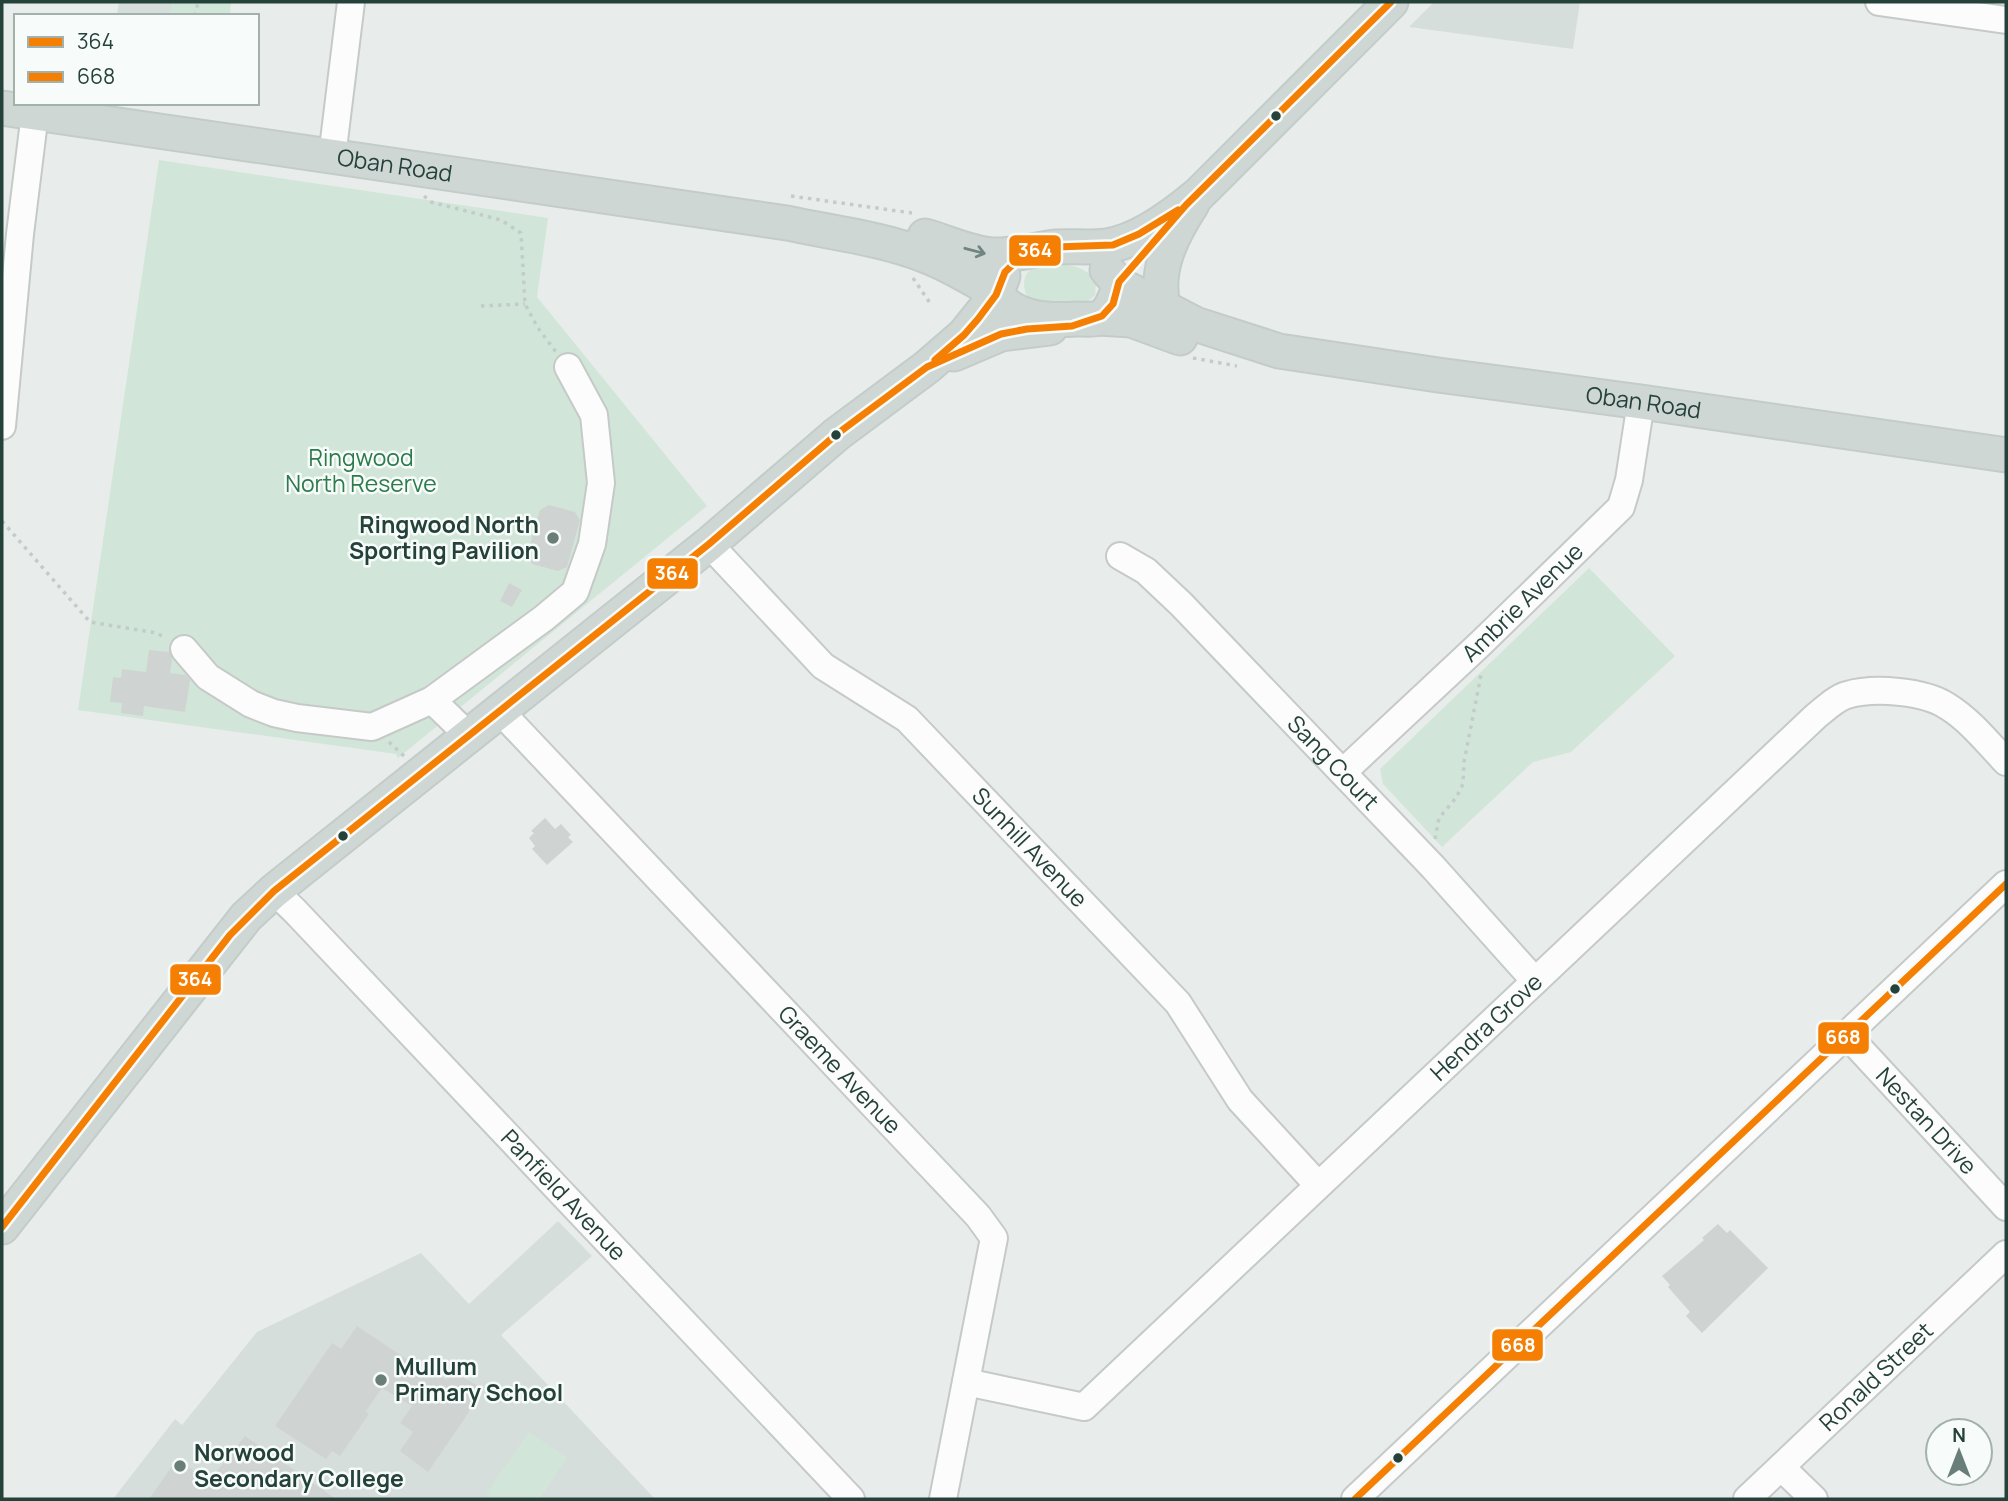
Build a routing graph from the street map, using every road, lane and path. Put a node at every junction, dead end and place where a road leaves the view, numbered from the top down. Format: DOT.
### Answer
graph roads {
  1 [pos="351,2"];
  2 [pos="1391,2"];
  3 [pos="1879,2"];
  4 [pos="2006,20"];
  5 [pos="2,108"];
  6 [pos="35,113"];
  7 [pos="332,157"];
  8 [pos="424,196"];
  9 [pos="1193,199"];
  10 [pos="788,223"];
  11 [pos="1028,252"];
  12 [pos="959,271"];
  13 [pos="1119,284"];
  14 [pos="996,293"];
  15 [pos="525,304"];
  16 [pos="481,306"];
  17 [pos="1164,309"];
  18 [pos="1098,318"];
  19 [pos="1279,351"];
  20 [pos="930,364"];
  21 [pos="568,367"];
  22 [pos="1641,402"];
  23 [pos="2,426"];
  24 [pos="2006,455"];
  25 [pos="2,521"];
  26 [pos="709,544"];
  27 [pos="1120,556"];
  28 [pos="184,649"];
  29 [pos="1471,652"];
  30 [pos="432,700"];
  31 [pos="500,710"];
  32 [pos="469,736"];
  33 [pos="2006,762"];
  34 [pos="1343,772"];
  35 [pos="1433,867"];
  36 [pos="2006,884"];
  37 [pos="274,891"];
  38 [pos="1535,981"];
  39 [pos="1847,1035"];
  40 [pos="1318,1185"];
  41 [pos="2006,1207"];
  42 [pos="2,1227"];
  43 [pos="2006,1254"];
  44 [pos="966,1381"];
  45 [pos="1782,1467"];
  46 [pos="851,1499"];
  47 [pos="943,1499"];
  48 [pos="1355,1499"];
  49 [pos="1747,1499"];
  50 [pos="1814,1499"];
  1 -- 7 [label="street"];
  2 -- 9 [label="main road"];
  3 -- 4 [label="street"];
  5 -- 6 [label="main road, Oban Road"];
  6 -- 7 [label="main road, Oban Road"];
  6 -- 23 [label="street"];
  7 -- 10 [label="main road, Oban Road"];
  8 -- 15 [label="path"];
  9 -- 11 [label="main road"];
  9 -- 13 [label="main road"];
  9 -- 17 [label="main road"];
  10 -- 11 [label="main road, Oban Road, one-way"];
  10 -- 12 [label="main road, Oban Road"];
  11 -- 13 [label="main road, Oban Road"];
  11 -- 14 [label="main road"];
  12 -- 14 [label="main road, Oban Road"];
  12 -- 20 [label="main road"];
  13 -- 17 [label="main road, Oban Road"];
  13 -- 18 [label="main road"];
  14 -- 18 [label="main road, Oban Road"];
  14 -- 20 [label="main road"];
  15 -- 16 [label="path"];
  15 -- 21 [label="path"];
  17 -- 19 [label="main road, Oban Road"];
  18 -- 19 [label="main road, Oban Road"];
  18 -- 20 [label="main road"];
  19 -- 22 [label="main road, Oban Road"];
  20 -- 26 [label="main road"];
  21 -- 30 [label="street"];
  22 -- 24 [label="main road, Oban Road"];
  22 -- 29 [label="street, Ambrie Avenue"];
  25 -- 28 [label="path"];
  26 -- 31 [label="main road"];
  26 -- 40 [label="street, Sunhill Avenue"];
  27 -- 34 [label="street, Sang Court"];
  28 -- 30 [label="street"];
  29 -- 34 [label="street, Ambrie Avenue"];
  29 -- 35 [label="path"];
  30 -- 32 [label="street"];
  31 -- 32 [label="main road"];
  31 -- 44 [label="street, Graeme Avenue"];
  32 -- 37 [label="main road"];
  33 -- 38 [label="street, Hendra Grove"];
  34 -- 35 [label="street, Sang Court"];
  35 -- 38 [label="street, Sang Court"];
  36 -- 39 [label="street"];
  37 -- 42 [label="main road"];
  37 -- 46 [label="street, Panfield Avenue"];
  38 -- 40 [label="street, Hendra Grove"];
  39 -- 41 [label="street, Nestan Drive"];
  39 -- 48 [label="street"];
  40 -- 44 [label="street, Hendra Grove"];
  43 -- 45 [label="street, Ronald Street"];
  44 -- 47 [label="street, Graeme Avenue"];
  45 -- 49 [label="street, Ronald Street"];
  45 -- 50 [label="street"];
}
